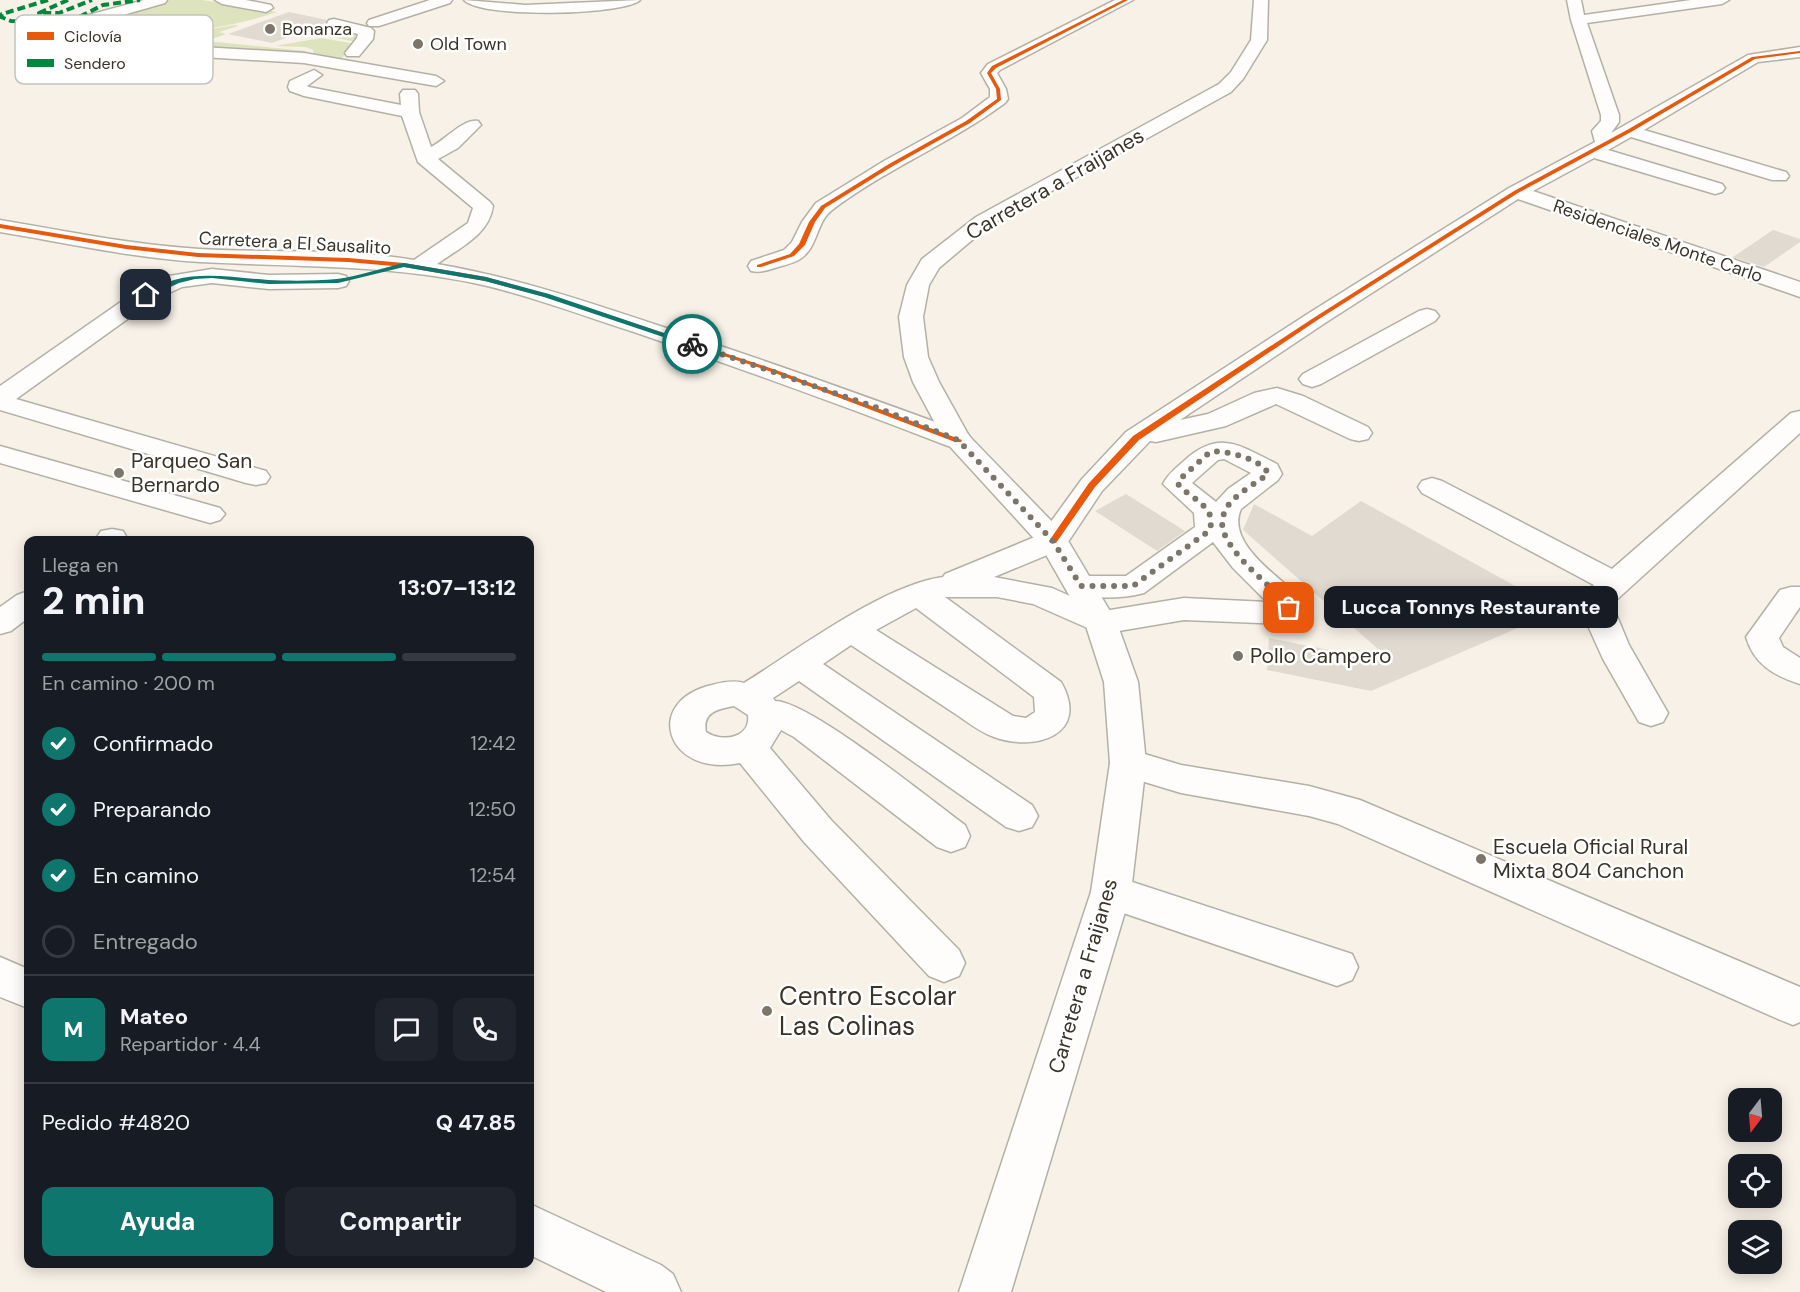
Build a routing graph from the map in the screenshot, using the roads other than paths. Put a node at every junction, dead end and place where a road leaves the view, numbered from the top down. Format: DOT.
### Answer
graph roads {
  1 [pos="160,0"];
  2 [pos="222,0"];
  3 [pos="445,0"];
  4 [pos="471,0"];
  5 [pos="633,0"];
  6 [pos="1126,0"];
  7 [pos="1261,0"];
  8 [pos="1574,0"];
  9 [pos="1722,0"];
  10 [pos="266,8"];
  11 [pos="104,15"];
  12 [pos="1578,20"];
  13 [pos="334,23"];
  14 [pos="374,23"];
  15 [pos="1800,52"];
  16 [pos="213,53"];
  17 [pos="376,53"];
  18 [pos="343,63"];
  19 [pos="314,75"];
  20 [pos="335,79"];
  21 [pos="388,90"];
  22 [pos="410,103"];
  23 [pos="472,125"];
  24 [pos="1629,131"];
  25 [pos="1598,147"];
  26 [pos="425,158"];
  27 [pos="1779,176"];
  28 [pos="1715,188"];
  29 [pos="1516,192"];
  30 [pos="0,226"];
  31 [pos="411,266"];
  32 [pos="759,266"];
  33 [pos="1800,290"];
  34 [pos="1427,316"];
  35 [pos="1334,326"];
  36 [pos="1375,346"];
  37 [pos="1312,379"];
  38 [pos="0,400"];
  39 [pos="1800,419"];
  40 [pos="1359,434"];
  41 [pos="1136,438"];
  42 [pos="958,440"];
  43 [pos="0,454"];
  44 [pos="256,477"];
  45 [pos="1432,487"];
  46 [pos="210,514"];
  47 [pos="1053,541"];
  48 [pos="1162,566"];
  49 [pos="1081,586"];
  50 [pos="929,590"];
  51 [pos="1800,597"];
  52 [pos="1594,599"];
  53 [pos="24,605"];
  54 [pos="1213,610"];
  55 [pos="0,623"];
  56 [pos="1101,623"];
  57 [pos="851,630"];
  58 [pos="799,664"];
  59 [pos="1800,672"];
  60 [pos="1651,713"];
  61 [pos="754,719"];
  62 [pos="1128,763"];
  63 [pos="1019,816"];
  64 [pos="951,836"];
  65 [pos="1111,892"];
  66 [pos="944,963"];
  67 [pos="1337,967"];
  68 [pos="0,976"];
  69 [pos="24,987"];
  70 [pos="1793,1005"];
  71 [pos="534,1231"];
  72 [pos="656,1292"];
  73 [pos="985,1292"];
  1 -- 11 [label="street"];
  2 -- 10 [label="street"];
  3 -- 14 [label="street"];
  4 -- 5 [label="street"];
  6 -- 32 [label="street"];
  7 -- 42 [label="street, Carretera a Fraijanes"];
  8 -- 12 [label="street"];
  9 -- 12 [label="street"];
  12 -- 25 [label="street"];
  13 -- 18 [label="street"];
  15 -- 24 [label="street"];
  16 -- 18 [label="street"];
  17 -- 18 [label="street"];
  18 -- 19 [label="street"];
  18 -- 22 [label="street"];
  19 -- 20 [label="street"];
  19 -- 22 [label="street"];
  21 -- 22 [label="street"];
  22 -- 26 [label="street"];
  23 -- 26 [label="street"];
  24 -- 25 [label="street"];
  24 -- 27 [label="street"];
  25 -- 28 [label="street"];
  25 -- 29 [label="street"];
  26 -- 31 [label="street"];
  29 -- 33 [label="street, Residenciales Monte Carlo"];
  29 -- 35 [label="street"];
  30 -- 31 [label="street, Carretera a El Sausalito"];
  31 -- 38 [label="street"];
  31 -- 42 [label="street, Carretera a El Sausalito"];
  34 -- 36 [label="street"];
  35 -- 36 [label="street"];
  35 -- 41 [label="street"];
  36 -- 37 [label="street"];
  38 -- 44 [label="street"];
  39 -- 52 [label="street"];
  40 -- 41 [label="street"];
  41 -- 47 [label="street"];
  42 -- 47 [label="street, Carretera a Fraijanes"];
  43 -- 46 [label="street"];
  45 -- 52 [label="street"];
  47 -- 49 [label="street, Carretera a Fraijanes"];
  47 -- 50 [label="street"];
  48 -- 49 [label="street"];
  48 -- 54 [label="street"];
  48 -- 54 [label="street"];
  49 -- 56 [label="street, Carretera a Fraijanes"];
  50 -- 56 [label="street"];
  50 -- 57 [label="street"];
  50 -- 57 [label="street"];
  51 -- 59 [label="street"];
  52 -- 60 [label="street"];
  53 -- 55 [label="street"];
  54 -- 56 [label="street"];
  56 -- 62 [label="street, Carretera a Fraijanes"];
  57 -- 58 [label="street"];
  58 -- 61 [label="street"];
  58 -- 63 [label="street"];
  61 -- 64 [label="street"];
  61 -- 66 [label="street"];
  62 -- 65 [label="street, Carretera a Fraijanes"];
  62 -- 70 [label="street"];
  65 -- 67 [label="street"];
  65 -- 73 [label="street, Carretera a Fraijanes"];
  68 -- 69 [label="street"];
  71 -- 72 [label="street"];
}
